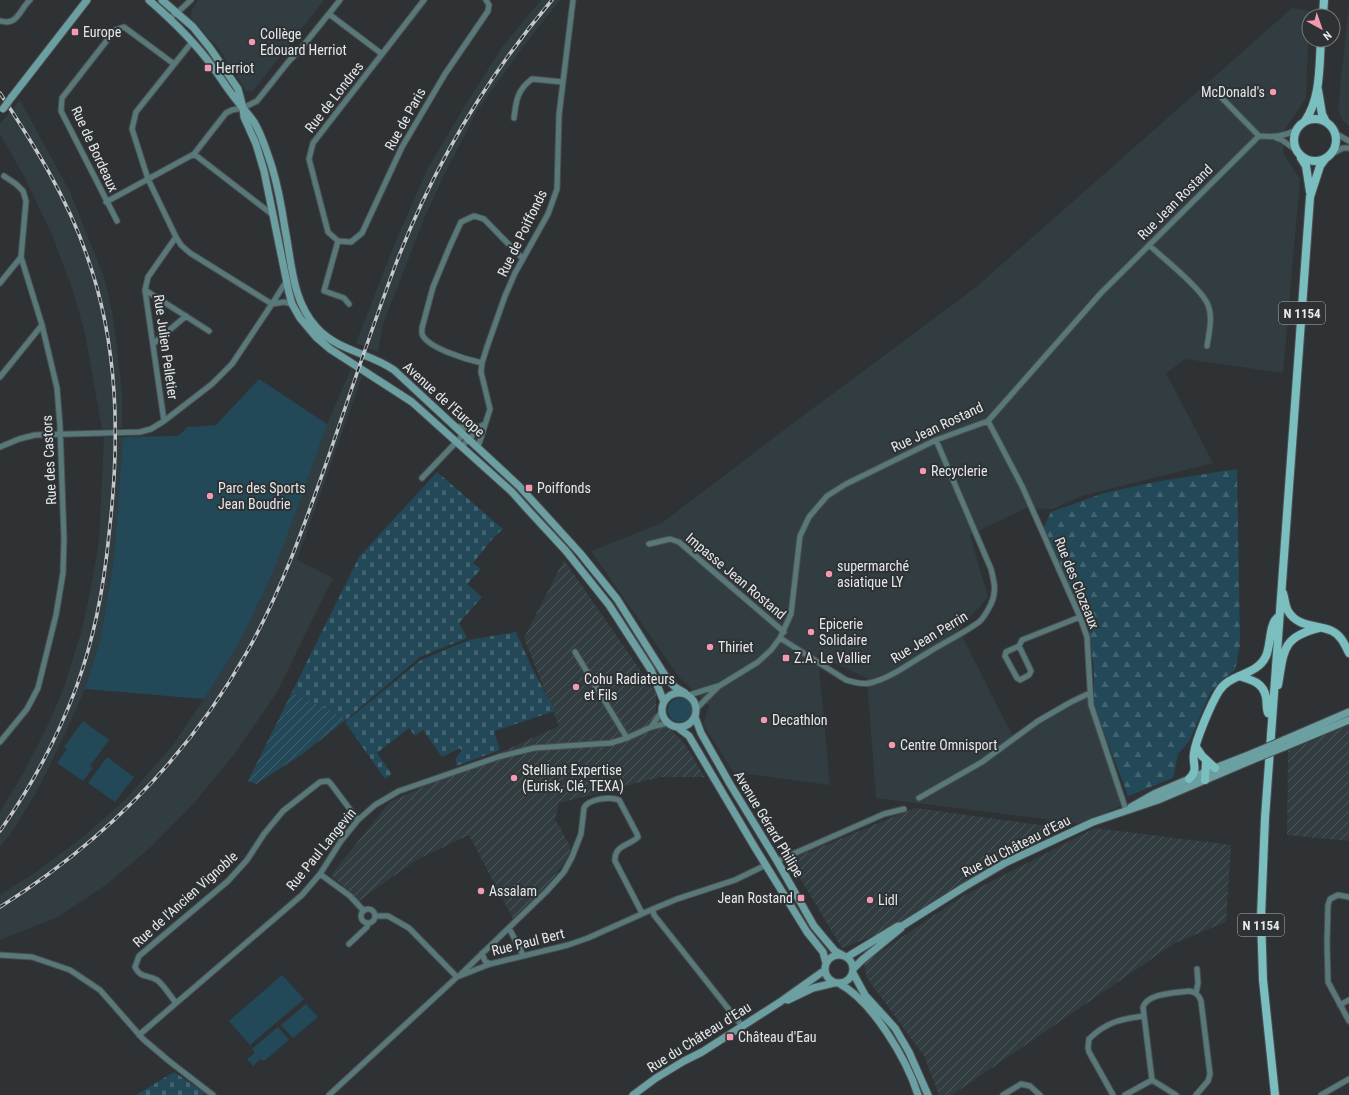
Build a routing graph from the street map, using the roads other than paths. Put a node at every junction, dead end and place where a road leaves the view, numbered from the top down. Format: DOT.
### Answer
graph roads {
  1 [pos="30,0"];
  2 [pos="87,0"];
  3 [pos="149,0"];
  4 [pos="162,0"];
  5 [pos="191,0"];
  6 [pos="340,0"];
  7 [pos="424,0"];
  8 [pos="486,0"];
  9 [pos="573,0"];
  10 [pos="177,13"];
  11 [pos="329,14"];
  12 [pos="169,18"];
  13 [pos="0,20"];
  14 [pos="192,42"];
  15 [pos="1320,48"];
  16 [pos="382,54"];
  17 [pos="174,64"];
  18 [pos="563,82"];
  19 [pos="1318,85"];
  20 [pos="1216,92"];
  21 [pos="243,108"];
  22 [pos="1,111"];
  23 [pos="514,118"];
  24 [pos="1305,120"];
  25 [pos="1326,122"];
  26 [pos="1296,130"];
  27 [pos="1335,133"];
  28 [pos="1259,136"];
  29 [pos="1275,137"];
  30 [pos="1349,141"];
  31 [pos="1349,148"];
  32 [pos="1297,152"];
  33 [pos="194,154"];
  34 [pos="1328,156"];
  35 [pos="4,176"];
  36 [pos="148,179"];
  37 [pos="1310,197"];
  38 [pos="106,202"];
  39 [pos="272,215"];
  40 [pos="117,221"];
  41 [pos="176,237"];
  42 [pos="338,242"];
  43 [pos="1149,245"];
  44 [pos="21,257"];
  45 [pos="523,259"];
  46 [pos="286,280"];
  47 [pos="0,283"];
  48 [pos="145,290"];
  49 [pos="272,304"];
  50 [pos="292,304"];
  51 [pos="349,304"];
  52 [pos="186,316"];
  53 [pos="42,325"];
  54 [pos="209,331"];
  55 [pos="153,344"];
  56 [pos="1207,346"];
  57 [pos="482,363"];
  58 [pos="0,377"];
  59 [pos="164,421"];
  60 [pos="988,421"];
  61 [pos="486,422"];
  62 [pos="454,426"];
  63 [pos="60,434"];
  64 [pos="466,436"];
  65 [pos="936,440"];
  66 [pos="459,444"];
  67 [pos="0,447"];
  68 [pos="478,448"];
  69 [pos="422,478"];
  70 [pos="649,544"];
  71 [pos="1282,584"];
  72 [pos="1279,616"];
  73 [pos="1080,617"];
  74 [pos="1320,628"];
  75 [pos="784,632"];
  76 [pos="780,638"];
  77 [pos="1019,646"];
  78 [pos="575,652"];
  79 [pos="1349,653"];
  80 [pos="1239,676"];
  81 [pos="719,686"];
  82 [pos="1090,693"];
  83 [pos="687,694"];
  84 [pos="664,702"];
  85 [pos="1272,703"];
  86 [pos="696,708"];
  87 [pos="662,711"];
  88 [pos="1349,712"];
  89 [pos="695,717"];
  90 [pos="1349,720"];
  91 [pos="1271,722"];
  92 [pos="668,723"];
  93 [pos="651,726"];
  94 [pos="677,727"];
  95 [pos="627,738"];
  96 [pos="0,742"];
  97 [pos="1284,743"];
  98 [pos="1196,747"];
  99 [pos="1251,757"];
  100 [pos="1206,761"];
  101 [pos="1196,766"];
  102 [pos="1215,768"];
  103 [pos="1204,775"];
  104 [pos="1189,779"];
  105 [pos="919,798"];
  106 [pos="904,809"];
  107 [pos="1126,810"];
  108 [pos="358,820"];
  109 [pos="777,861"];
  110 [pos="766,865"];
  111 [pos="320,874"];
  112 [pos="1349,897"];
  113 [pos="653,908"];
  114 [pos="364,911"];
  115 [pos="642,914"];
  116 [pos="375,916"];
  117 [pos="368,924"];
  118 [pos="902,926"];
  119 [pos="509,928"];
  120 [pos="349,944"];
  121 [pos="482,953"];
  122 [pos="0,955"];
  123 [pos="523,955"];
  124 [pos="845,956"];
  125 [pos="490,964"];
  126 [pos="825,967"];
  127 [pos="1197,969"];
  128 [pos="853,971"];
  129 [pos="458,976"];
  130 [pos="837,983"];
  131 [pos="1196,993"];
  132 [pos="1349,1000"];
  133 [pos="780,1002"];
  134 [pos="176,1003"];
  135 [pos="1340,1005"];
  136 [pos="1144,1016"];
  137 [pos="1349,1020"];
  138 [pos="742,1026"];
  139 [pos="140,1035"];
  140 [pos="1349,1079"];
  141 [pos="1152,1080"];
  142 [pos="213,1095"];
  143 [pos="329,1095"];
  144 [pos="633,1095"];
  145 [pos="918,1095"];
  146 [pos="928,1095"];
  147 [pos="1003,1095"];
  148 [pos="1040,1095"];
  149 [pos="1113,1095"];
  150 [pos="1125,1095"];
  151 [pos="1176,1095"];
  152 [pos="1196,1095"];
  153 [pos="1275,1095"];
  154 [pos="1321,1095"];
  1 -- 13 [label="street"];
  2 -- 22 [label="main road, bridge"];
  3 -- 12 [label="main road, Avenue de l'Europe"];
  4 -- 10 [label="main road, Avenue de l'Europe"];
  5 -- 10 [label="street"];
  6 -- 11 [label="street"];
  7 -- 16 [label="street, Rue de Londres"];
  8 -- 42 [label="street, Rue de Paris"];
  9 -- 18 [label="street, Rue de Poiffonds"];
  10 -- 12 [label="street"];
  10 -- 21 [label="main road, Avenue de l'Europe"];
  11 -- 16 [label="street"];
  11 -- 21 [label="street"];
  12 -- 14 [label="main road, Avenue de l'Europe"];
  14 -- 17 [label="street"];
  14 -- 21 [label="main road, Avenue de l'Europe"];
  15 -- 19 [label="main road"];
  16 -- 42 [label="street, Rue de Londres"];
  17 -- 36 [label="street"];
  17 -- 38 [label="street, Rue de Bordeaux"];
  18 -- 23 [label="street"];
  18 -- 45 [label="street, Rue de Poiffonds"];
  19 -- 24 [label="main road"];
  19 -- 25 [label="main road"];
  20 -- 28 [label="street"];
  21 -- 33 [label="street"];
  21 -- 39 [label="main road, Avenue de l'Europe"];
  21 -- 62 [label="main road, Avenue de l'Europe"];
  24 -- 25 [label="main road"];
  24 -- 26 [label="main road"];
  25 -- 27 [label="main road"];
  26 -- 29 [label="street"];
  26 -- 32 [label="main road"];
  27 -- 30 [label="street"];
  27 -- 34 [label="main road"];
  28 -- 29 [label="street"];
  28 -- 43 [label="street, Rue Jean Rostand"];
  29 -- 32 [label="street"];
  31 -- 34 [label="street"];
  32 -- 34 [label="main road"];
  32 -- 37 [label="main road, N 1154"];
  33 -- 36 [label="street"];
  33 -- 39 [label="street"];
  34 -- 37 [label="main road, N 1154"];
  35 -- 44 [label="street, Rue des Castors"];
  36 -- 38 [label="street"];
  36 -- 41 [label="street"];
  37 -- 71 [label="main road, N 1154"];
  38 -- 40 [label="street, Rue de Bordeaux"];
  39 -- 46 [label="main road, Avenue de l'Europe"];
  41 -- 48 [label="street, Rue Julien Pelletier"];
  41 -- 49 [label="street"];
  42 -- 51 [label="street"];
  43 -- 56 [label="street"];
  43 -- 60 [label="street, Rue Jean Rostand"];
  44 -- 47 [label="street"];
  44 -- 53 [label="street, Rue des Castors"];
  45 -- 57 [label="street, Rue de Poiffonds"];
  45 -- 57 [label="street"];
  46 -- 49 [label="street"];
  46 -- 50 [label="main road, Avenue de l'Europe"];
  48 -- 52 [label="street"];
  48 -- 55 [label="street, Rue Julien Pelletier"];
  49 -- 50 [label="street"];
  49 -- 59 [label="street"];
  50 -- 66 [label="main road, Avenue de l'Europe"];
  52 -- 54 [label="street"];
  52 -- 55 [label="street"];
  53 -- 58 [label="street"];
  53 -- 63 [label="street, Rue des Castors"];
  55 -- 59 [label="street, Rue Julien Pelletier"];
  57 -- 61 [label="street, Rue de Poiffonds"];
  59 -- 63 [label="street"];
  60 -- 65 [label="street, Rue Jean Rostand"];
  60 -- 73 [label="street, Rue des Clozeaux"];
  61 -- 62 [label="street"];
  61 -- 64 [label="street"];
  61 -- 68 [label="street, Rue de Poiffonds"];
  62 -- 64 [label="main road, Avenue de l'Europe"];
  63 -- 67 [label="street"];
  63 -- 96 [label="street, Rue des Castors"];
  64 -- 66 [label="street"];
  64 -- 68 [label="main road, Avenue de l'Europe"];
  65 -- 75 [label="street, Rue Jean Rostand"];
  65 -- 76 [label="street, Rue Jean Perrin"];
  66 -- 69 [label="street"];
  66 -- 84 [label="main road, Avenue de l'Europe"];
  68 -- 83 [label="main road, Avenue de l'Europe"];
  70 -- 75 [label="street, Impasse Jean Rostand"];
  71 -- 72 [label="main road, N 1154"];
  71 -- 74 [label="main road"];
  72 -- 80 [label="main road"];
  72 -- 85 [label="main road, N 1154"];
  73 -- 77 [label="street"];
  73 -- 82 [label="street, Rue des Clozeaux"];
  74 -- 79 [label="main road"];
  74 -- 85 [label="main road"];
  75 -- 76 [label="street, Rue Jean Rostand"];
  76 -- 81 [label="street, Rue Jean Rostand"];
  77 -- 77 [label="street"];
  78 -- 95 [label="street"];
  80 -- 91 [label="main road"];
  80 -- 98 [label="main road"];
  81 -- 83 [label="street, Rue Jean Rostand"];
  81 -- 86 [label="street, Rue Jean Rostand"];
  82 -- 105 [label="street"];
  82 -- 107 [label="street, Rue des Clozeaux"];
  83 -- 84 [label="main road"];
  83 -- 86 [label="main road"];
  84 -- 87 [label="main road"];
  85 -- 91 [label="main road, N 1154"];
  86 -- 89 [label="main road"];
  87 -- 92 [label="main road"];
  87 -- 93 [label="street, Rue Paul Langevin"];
  88 -- 97 [label="main road"];
  89 -- 94 [label="main road"];
  89 -- 109 [label="main road, Avenue Gérard Philipe"];
  90 -- 97 [label="main road"];
  91 -- 153 [label="main road, N 1154"];
  92 -- 93 [label="street, Rue Paul Langevin"];
  92 -- 94 [label="main road"];
  93 -- 95 [label="street, Rue Paul Langevin"];
  94 -- 110 [label="main road, Avenue Gérard Philipe"];
  95 -- 108 [label="street, Rue Paul Langevin"];
  97 -- 99 [label="main road, bridge"];
  98 -- 100 [label="main road"];
  98 -- 101 [label="main road"];
  99 -- 102 [label="main road, Rue du Château d'Eau"];
  99 -- 103 [label="main road, Rue du Château d'Eau"];
  100 -- 102 [label="main road"];
  100 -- 103 [label="main road"];
  101 -- 103 [label="main road"];
  101 -- 104 [label="main road"];
  102 -- 103 [label="main road, Rue du Château d'Eau"];
  103 -- 104 [label="main road, Rue du Château d'Eau"];
  103 -- 107 [label="main road, Rue du Château d'Eau"];
  104 -- 107 [label="main road, Rue du Château d'Eau"];
  106 -- 109 [label="street"];
  107 -- 118 [label="main road, Rue du Château d'Eau"];
  108 -- 111 [label="street, Rue Paul Langevin"];
  108 -- 134 [label="street, Rue de l'Ancien Vignoble"];
  109 -- 124 [label="main road, Avenue Gérard Philipe"];
  110 -- 113 [label="street, Rue Paul Bert"];
  110 -- 126 [label="main road, Avenue Gérard Philipe"];
  111 -- 114 [label="street"];
  111 -- 134 [label="street, Rue Paul Langevin"];
  112 -- 135 [label="street"];
  113 -- 115 [label="street, Rue Paul Bert"];
  113 -- 138 [label="street"];
  114 -- 116 [label="street"];
  114 -- 117 [label="street"];
  115 -- 119 [label="street"];
  115 -- 123 [label="street, Rue Paul Bert"];
  116 -- 117 [label="street"];
  116 -- 129 [label="street"];
  117 -- 120 [label="street"];
  118 -- 124 [label="main road, Rue du Château d'Eau"];
  118 -- 128 [label="main road, Rue du Château d'Eau"];
  119 -- 121 [label="street"];
  119 -- 123 [label="street"];
  121 -- 125 [label="street"];
  121 -- 129 [label="street"];
  122 -- 139 [label="street"];
  123 -- 125 [label="street, Rue Paul Bert"];
  124 -- 126 [label="main road"];
  124 -- 128 [label="main road"];
  125 -- 129 [label="street, Rue Paul Bert"];
  126 -- 130 [label="main road"];
  126 -- 133 [label="main road, Rue du Château d'Eau"];
  127 -- 131 [label="street"];
  128 -- 130 [label="main road"];
  128 -- 146 [label="main road"];
  129 -- 143 [label="street, Rue Paul Bert"];
  130 -- 133 [label="main road, Rue du Château d'Eau"];
  130 -- 145 [label="main road"];
  131 -- 136 [label="street"];
  131 -- 152 [label="street"];
  132 -- 135 [label="street"];
  133 -- 138 [label="main road, Rue du Château d'Eau"];
  134 -- 139 [label="street, Rue Paul Langevin"];
  135 -- 137 [label="street"];
  136 -- 141 [label="street"];
  136 -- 149 [label="street"];
  138 -- 144 [label="main road, Rue du Château d'Eau"];
  139 -- 142 [label="street"];
  140 -- 154 [label="street"];
  141 -- 150 [label="street"];
  141 -- 151 [label="street"];
  147 -- 148 [label="street"];
}
